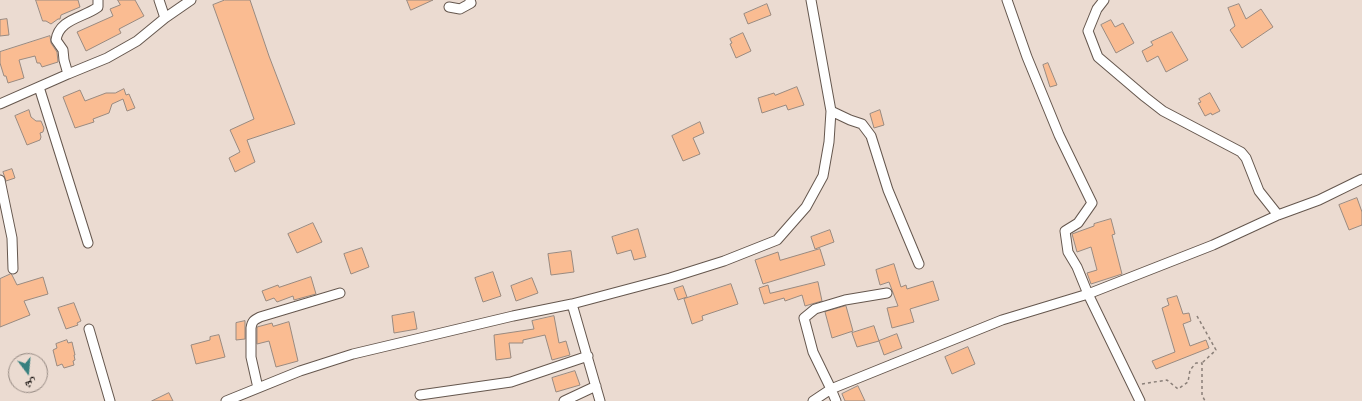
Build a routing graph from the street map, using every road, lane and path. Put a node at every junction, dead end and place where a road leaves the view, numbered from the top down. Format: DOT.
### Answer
graph roads {
  1 [pos="98,0"];
  2 [pos="159,0"];
  3 [pos="191,0"];
  4 [pos="470,0"];
  5 [pos="811,0"];
  6 [pos="1007,0"];
  7 [pos="1104,0"];
  8 [pos="449,7"];
  9 [pos="165,18"];
  10 [pos="68,74"];
  11 [pos="39,87"];
  12 [pos="0,104"];
  13 [pos="831,111"];
  14 [pos="1362,179"];
  15 [pos="0,180"];
  16 [pos="1278,215"];
  17 [pos="88,243"];
  18 [pos="919,264"];
  19 [pos="13,269"];
  20 [pos="340,293"];
  21 [pos="887,293"];
  22 [pos="1088,294"];
  23 [pos="572,304"];
  24 [pos="1197,316"];
  25 [pos="89,329"];
  26 [pos="588,356"];
  27 [pos="1202,363"];
  28 [pos="1130,379"];
  29 [pos="596,386"];
  30 [pos="258,388"];
  31 [pos="831,389"];
  32 [pos="420,395"];
  33 [pos="110,401"];
  34 [pos="226,401"];
  35 [pos="564,401"];
  36 [pos="600,401"];
  37 [pos="813,401"];
  38 [pos="836,401"];
  39 [pos="1140,401"];
  40 [pos="1205,401"];
  1 -- 10 [label="street"];
  2 -- 9 [label="street"];
  3 -- 9 [label="street"];
  4 -- 8 [label="street"];
  5 -- 13 [label="street"];
  6 -- 22 [label="street"];
  7 -- 16 [label="street"];
  9 -- 10 [label="street"];
  10 -- 11 [label="street"];
  11 -- 12 [label="street"];
  11 -- 17 [label="street"];
  13 -- 18 [label="street"];
  13 -- 23 [label="street"];
  14 -- 16 [label="street"];
  15 -- 19 [label="street"];
  16 -- 22 [label="street"];
  20 -- 30 [label="street"];
  21 -- 31 [label="street"];
  22 -- 28 [label="street"];
  22 -- 31 [label="street"];
  23 -- 26 [label="street"];
  23 -- 30 [label="street"];
  24 -- 27 [label="path"];
  25 -- 33 [label="street"];
  26 -- 29 [label="street"];
  26 -- 32 [label="street"];
  27 -- 28 [label="path"];
  27 -- 40 [label="path"];
  28 -- 39 [label="street"];
  29 -- 35 [label="street"];
  29 -- 36 [label="street"];
  30 -- 34 [label="street"];
  31 -- 37 [label="street"];
  31 -- 38 [label="street"];
}
